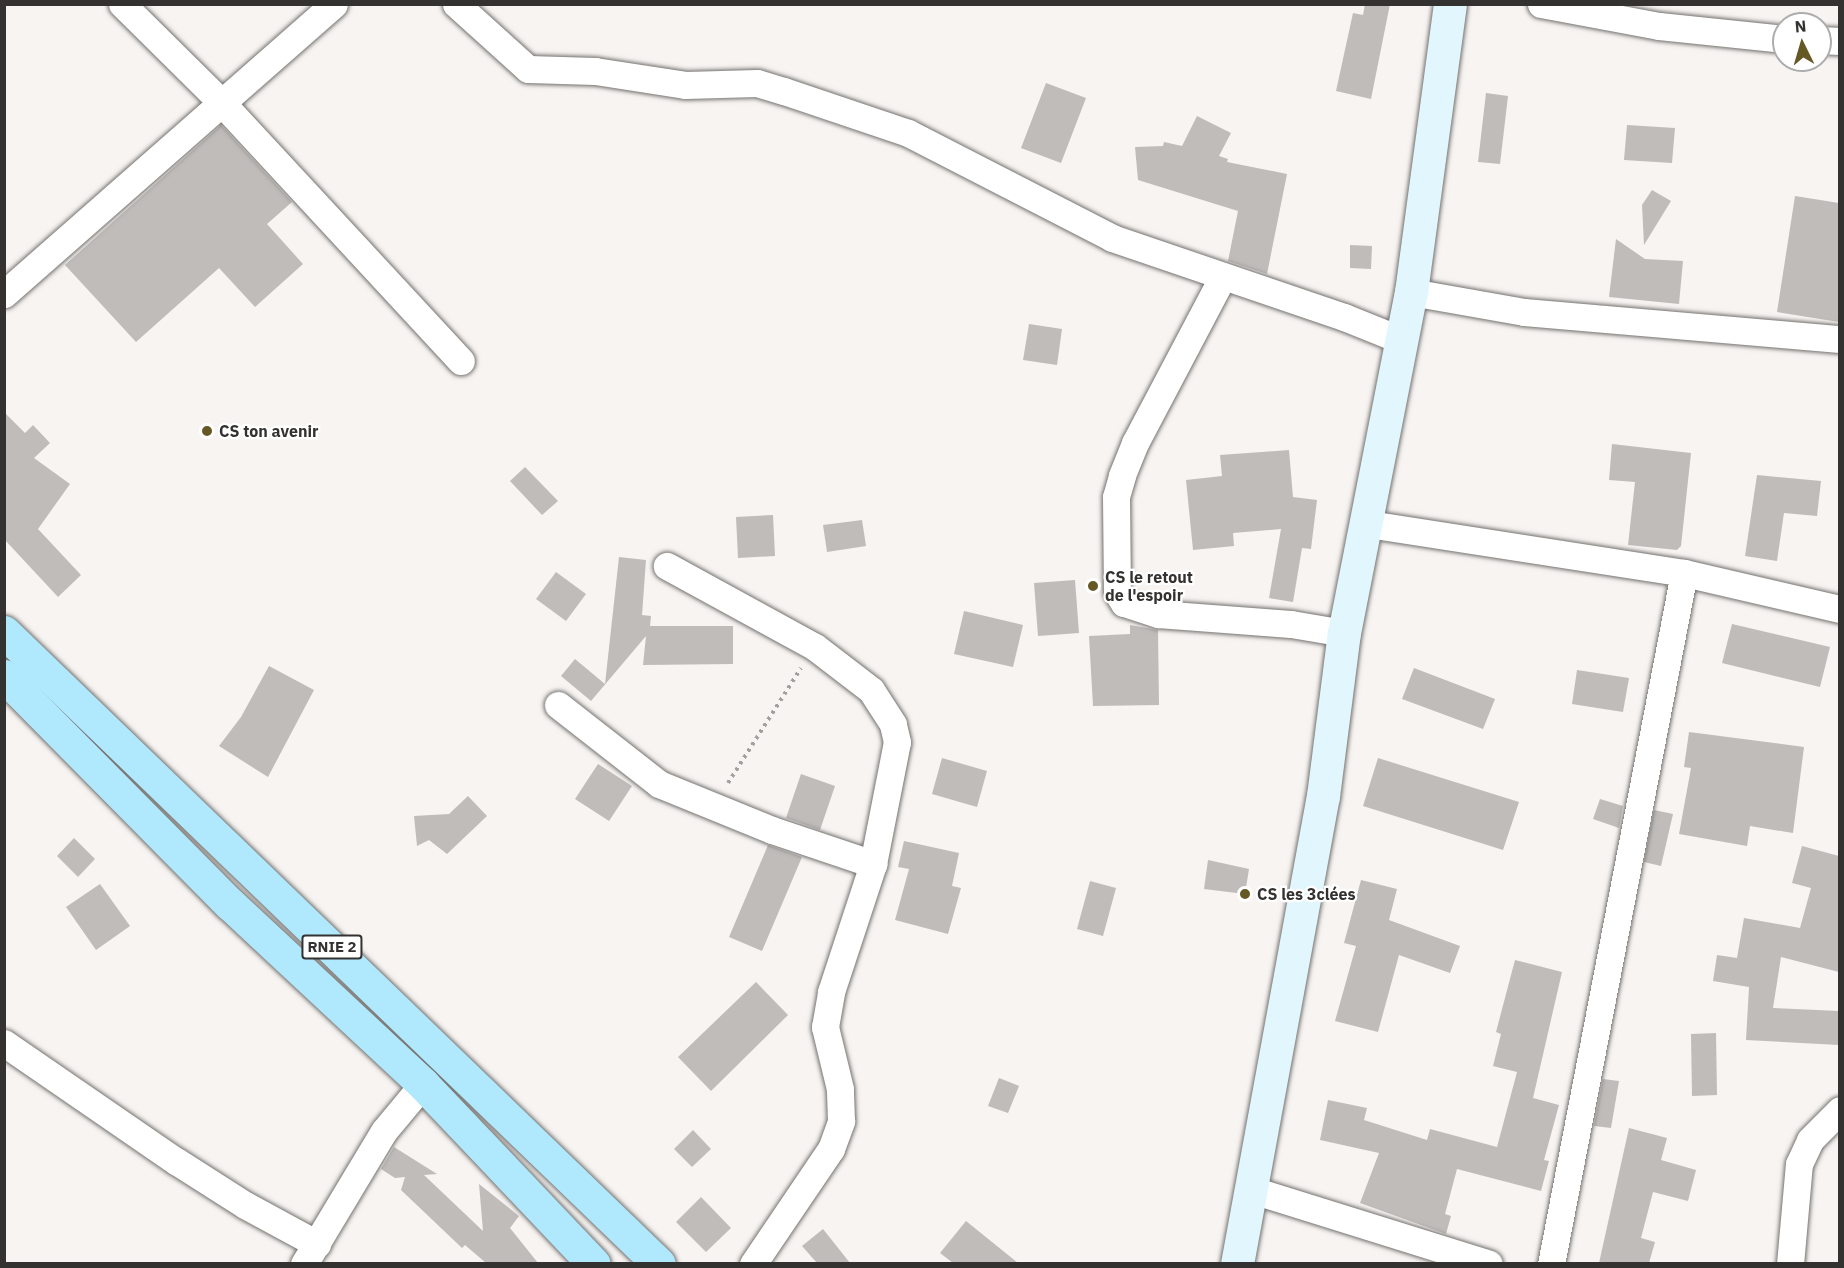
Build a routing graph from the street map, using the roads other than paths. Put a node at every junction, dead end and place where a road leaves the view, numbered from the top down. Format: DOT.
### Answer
graph roads {
  1 [pos="122,4"];
  2 [pos="334,4"];
  3 [pos="456,4"];
  4 [pos="1450,4"];
  5 [pos="1541,4"];
  6 [pos="1772,38"];
  7 [pos="222,102"];
  8 [pos="1222,278"];
  9 [pos="1411,292"];
  10 [pos="4,294"];
  11 [pos="1839,339"];
  12 [pos="1401,340"];
  13 [pos="461,361"];
  14 [pos="1368,524"];
  15 [pos="667,566"];
  16 [pos="1684,573"];
  17 [pos="1839,609"];
  18 [pos="4,632"];
  19 [pos="1344,633"];
  20 [pos="4,676"];
  21 [pos="558,705"];
  22 [pos="873,864"];
  23 [pos="4,1043"];
  24 [pos="423,1084"];
  25 [pos="1839,1110"];
  26 [pos="1252,1190"];
  27 [pos="311,1253"];
  28 [pos="594,1263"];
  29 [pos="659,1263"];
  30 [pos="753,1263"];
  31 [pos="1237,1263"];
  32 [pos="1489,1263"];
  33 [pos="1551,1263"];
  34 [pos="1790,1263"];
  1 -- 7 [label="street"];
  2 -- 7 [label="street"];
  3 -- 8 [label="street"];
  4 -- 9 [label="main road"];
  5 -- 6 [label="street"];
  7 -- 10 [label="street"];
  7 -- 13 [label="street"];
  8 -- 12 [label="street"];
  8 -- 19 [label="street"];
  9 -- 11 [label="street"];
  9 -- 12 [label="main road"];
  12 -- 14 [label="main road"];
  14 -- 16 [label="street"];
  14 -- 19 [label="main road"];
  15 -- 22 [label="street"];
  16 -- 17 [label="street"];
  16 -- 33 [label="street"];
  18 -- 29 [label="highway, RNIE 2 / RNIE 2"];
  19 -- 26 [label="main road"];
  20 -- 24 [label="highway, RNIE 2 / RNIE 2"];
  21 -- 22 [label="street"];
  22 -- 30 [label="street"];
  23 -- 27 [label="street"];
  24 -- 27 [label="street"];
  24 -- 28 [label="highway, RNIE 2 / RNIE 2"];
  25 -- 34 [label="street"];
  26 -- 31 [label="main road"];
  26 -- 32 [label="street"];
}
